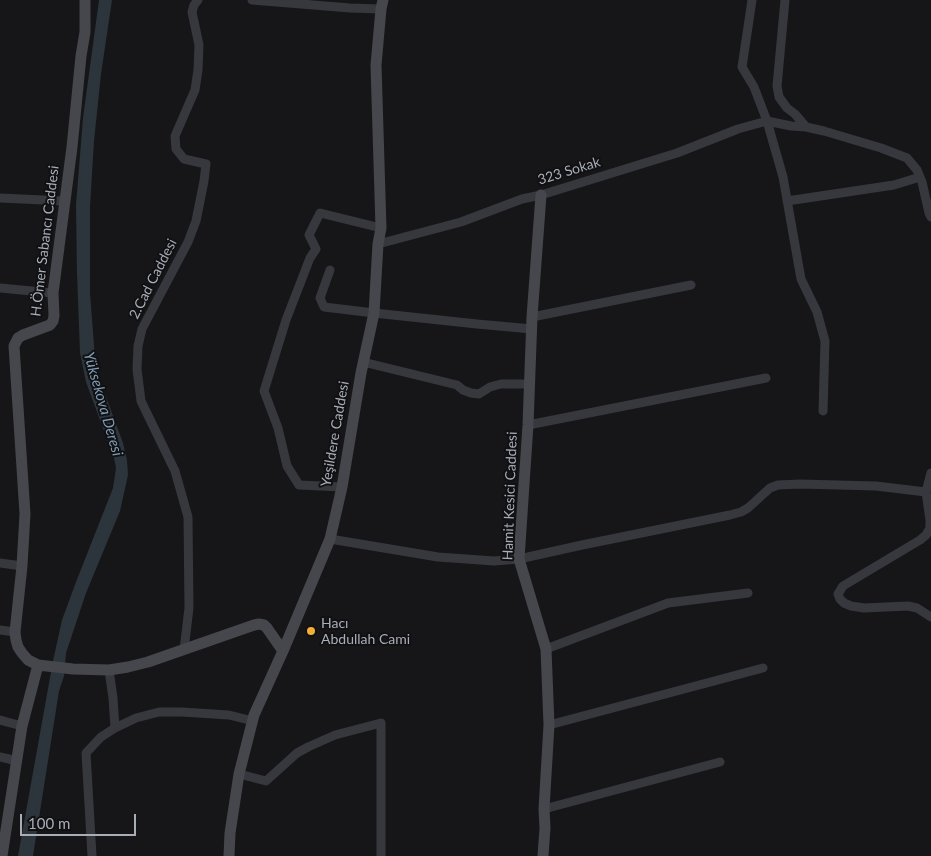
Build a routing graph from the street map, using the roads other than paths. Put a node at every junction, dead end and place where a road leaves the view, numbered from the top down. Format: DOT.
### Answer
graph roads {
  1 [pos="85,0"];
  2 [pos="198,0"];
  3 [pos="252,0"];
  4 [pos="752,0"];
  5 [pos="785,0"];
  6 [pos="382,4"];
  7 [pos="767,121"];
  8 [pos="806,127"];
  9 [pos="920,177"];
  10 [pos="541,195"];
  11 [pos="0,198"];
  12 [pos="65,201"];
  13 [pos="787,201"];
  14 [pos="931,217"];
  15 [pos="381,228"];
  16 [pos="378,244"];
  17 [pos="330,270"];
  18 [pos="691,285"];
  19 [pos="0,288"];
  20 [pos="53,293"];
  21 [pos="374,314"];
  22 [pos="532,323"];
  23 [pos="363,362"];
  24 [pos="766,378"];
  25 [pos="530,384"];
  26 [pos="823,411"];
  27 [pos="528,424"];
  28 [pos="931,473"];
  29 [pos="342,487"];
  30 [pos="926,492"];
  31 [pos="330,539"];
  32 [pos="519,559"];
  33 [pos="0,563"];
  34 [pos="22,566"];
  35 [pos="748,593"];
  36 [pos="931,617"];
  37 [pos="0,630"];
  38 [pos="16,632"];
  39 [pos="184,650"];
  40 [pos="546,650"];
  41 [pos="283,651"];
  42 [pos="42,665"];
  43 [pos="763,668"];
  44 [pos="109,670"];
  45 [pos="0,720"];
  46 [pos="252,721"];
  47 [pos="548,725"];
  48 [pos="22,726"];
  49 [pos="115,728"];
  50 [pos="0,756"];
  51 [pos="17,761"];
  52 [pos="720,762"];
  53 [pos="239,774"];
  54 [pos="544,809"];
  55 [pos="2,856"];
  56 [pos="92,856"];
  57 [pos="229,856"];
  58 [pos="381,856"];
  59 [pos="543,856"];
  1 -- 12 [label="street, H.Ömer Sabancı Caddesi"];
  2 -- 39 [label="street, 2.Cad Caddesi"];
  3 -- 6 [label="street"];
  4 -- 7 [label="street"];
  5 -- 8 [label="street"];
  6 -- 15 [label="street, Yeşildere Caddesi"];
  7 -- 8 [label="street"];
  7 -- 10 [label="street, 323 Sokak"];
  7 -- 13 [label="street"];
  8 -- 9 [label="street"];
  9 -- 13 [label="street"];
  9 -- 14 [label="street"];
  10 -- 16 [label="street, 323 Sokak"];
  10 -- 22 [label="street, Hamit Kesici Caddesi"];
  11 -- 12 [label="street"];
  12 -- 20 [label="street, H.Ömer Sabancı Caddesi"];
  13 -- 26 [label="street"];
  15 -- 16 [label="street, Yeşildere Caddesi"];
  15 -- 29 [label="street"];
  16 -- 21 [label="street, Yeşildere Caddesi"];
  17 -- 21 [label="street"];
  18 -- 22 [label="street"];
  19 -- 20 [label="street"];
  20 -- 34 [label="street, H.Ömer Sabancı Caddesi"];
  21 -- 22 [label="street"];
  21 -- 23 [label="street, Yeşildere Caddesi"];
  22 -- 25 [label="street, Hamit Kesici Caddesi"];
  23 -- 25 [label="street"];
  23 -- 29 [label="street, Yeşildere Caddesi"];
  24 -- 27 [label="street"];
  25 -- 27 [label="street, Hamit Kesici Caddesi"];
  27 -- 32 [label="street, Hamit Kesici Caddesi"];
  28 -- 30 [label="street"];
  29 -- 31 [label="street, Yeşildere Caddesi"];
  30 -- 32 [label="street"];
  30 -- 36 [label="street"];
  31 -- 32 [label="street"];
  31 -- 41 [label="street, Yeşildere Caddesi"];
  32 -- 40 [label="street, Hamit Kesici Caddesi"];
  33 -- 34 [label="street"];
  34 -- 38 [label="street, H.Ömer Sabancı Caddesi"];
  35 -- 40 [label="street"];
  37 -- 38 [label="street"];
  38 -- 42 [label="street, H.Ömer Sabancı Caddesi"];
  39 -- 41 [label="street"];
  39 -- 44 [label="street"];
  40 -- 47 [label="street, Hamit Kesici Caddesi"];
  41 -- 46 [label="street, Yeşildere Caddesi"];
  42 -- 44 [label="street"];
  42 -- 48 [label="street"];
  43 -- 47 [label="street"];
  44 -- 49 [label="street"];
  45 -- 48 [label="street"];
  46 -- 49 [label="street"];
  46 -- 53 [label="street, Yeşildere Caddesi"];
  47 -- 54 [label="street, Hamit Kesici Caddesi"];
  48 -- 51 [label="street"];
  49 -- 56 [label="street"];
  50 -- 51 [label="street"];
  51 -- 55 [label="street"];
  52 -- 54 [label="street"];
  53 -- 57 [label="street, Yeşildere Caddesi"];
  53 -- 58 [label="street"];
  54 -- 59 [label="street, Hamit Kesici Caddesi"];
}
